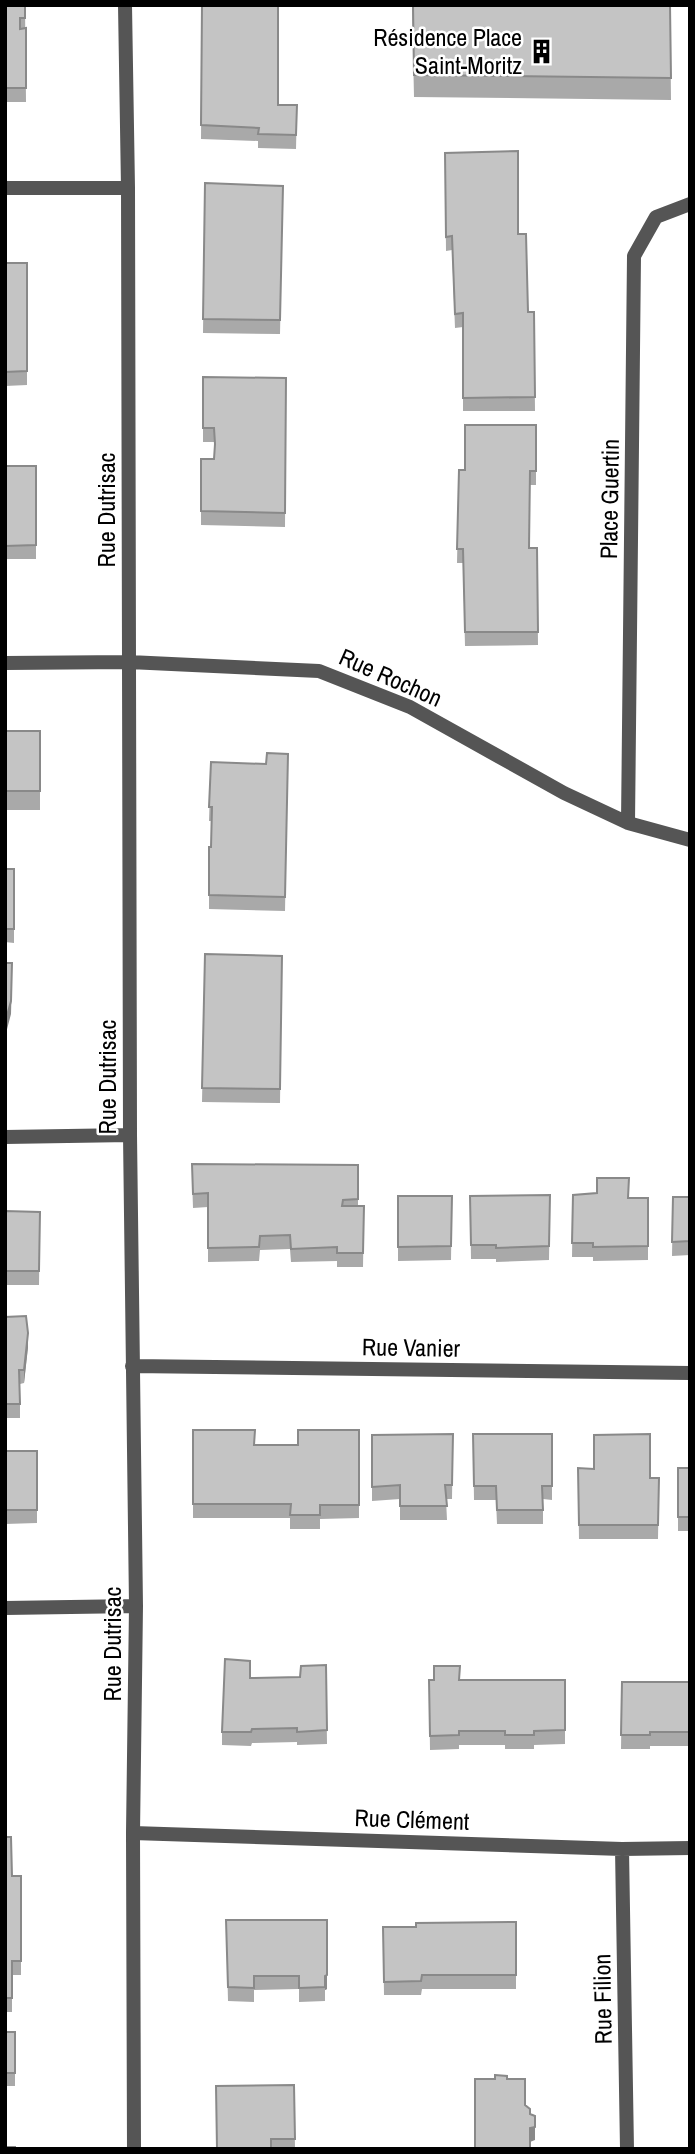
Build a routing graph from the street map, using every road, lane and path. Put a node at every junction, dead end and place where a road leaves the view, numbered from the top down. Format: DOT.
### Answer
graph roads {
  1 [pos="125,5"];
  2 [pos="5,188"];
  3 [pos="128,188"];
  4 [pos="690,204"];
  5 [pos="129,662"];
  6 [pos="5,663"];
  7 [pos="628,824"];
  8 [pos="690,840"];
  9 [pos="130,1135"];
  10 [pos="5,1137"];
  11 [pos="132,1366"];
  12 [pos="690,1373"];
  13 [pos="136,1606"];
  14 [pos="5,1608"];
  15 [pos="133,1833"];
  16 [pos="690,1848"];
  17 [pos="622,1849"];
  18 [pos="134,2149"];
  19 [pos="626,2149"];
  1 -- 3 [label="street, Rue Dutrisac"];
  2 -- 3 [label="street"];
  3 -- 5 [label="street, Rue Dutrisac"];
  4 -- 7 [label="street, Place Guertin"];
  5 -- 6 [label="street, Rue Rochon"];
  5 -- 7 [label="street, Rue Rochon"];
  5 -- 9 [label="street, Rue Dutrisac"];
  7 -- 8 [label="street, Rue Rochon"];
  9 -- 10 [label="street"];
  9 -- 11 [label="street, Rue Dutrisac"];
  11 -- 12 [label="street, Rue Vanier"];
  11 -- 13 [label="street, Rue Dutrisac"];
  13 -- 14 [label="street"];
  13 -- 15 [label="street, Rue Dutrisac"];
  15 -- 17 [label="street, Rue Clément"];
  15 -- 18 [label="street, Rue Dutrisac"];
  16 -- 17 [label="street, Rue Clément"];
  17 -- 19 [label="street, Rue Filion"];
}
